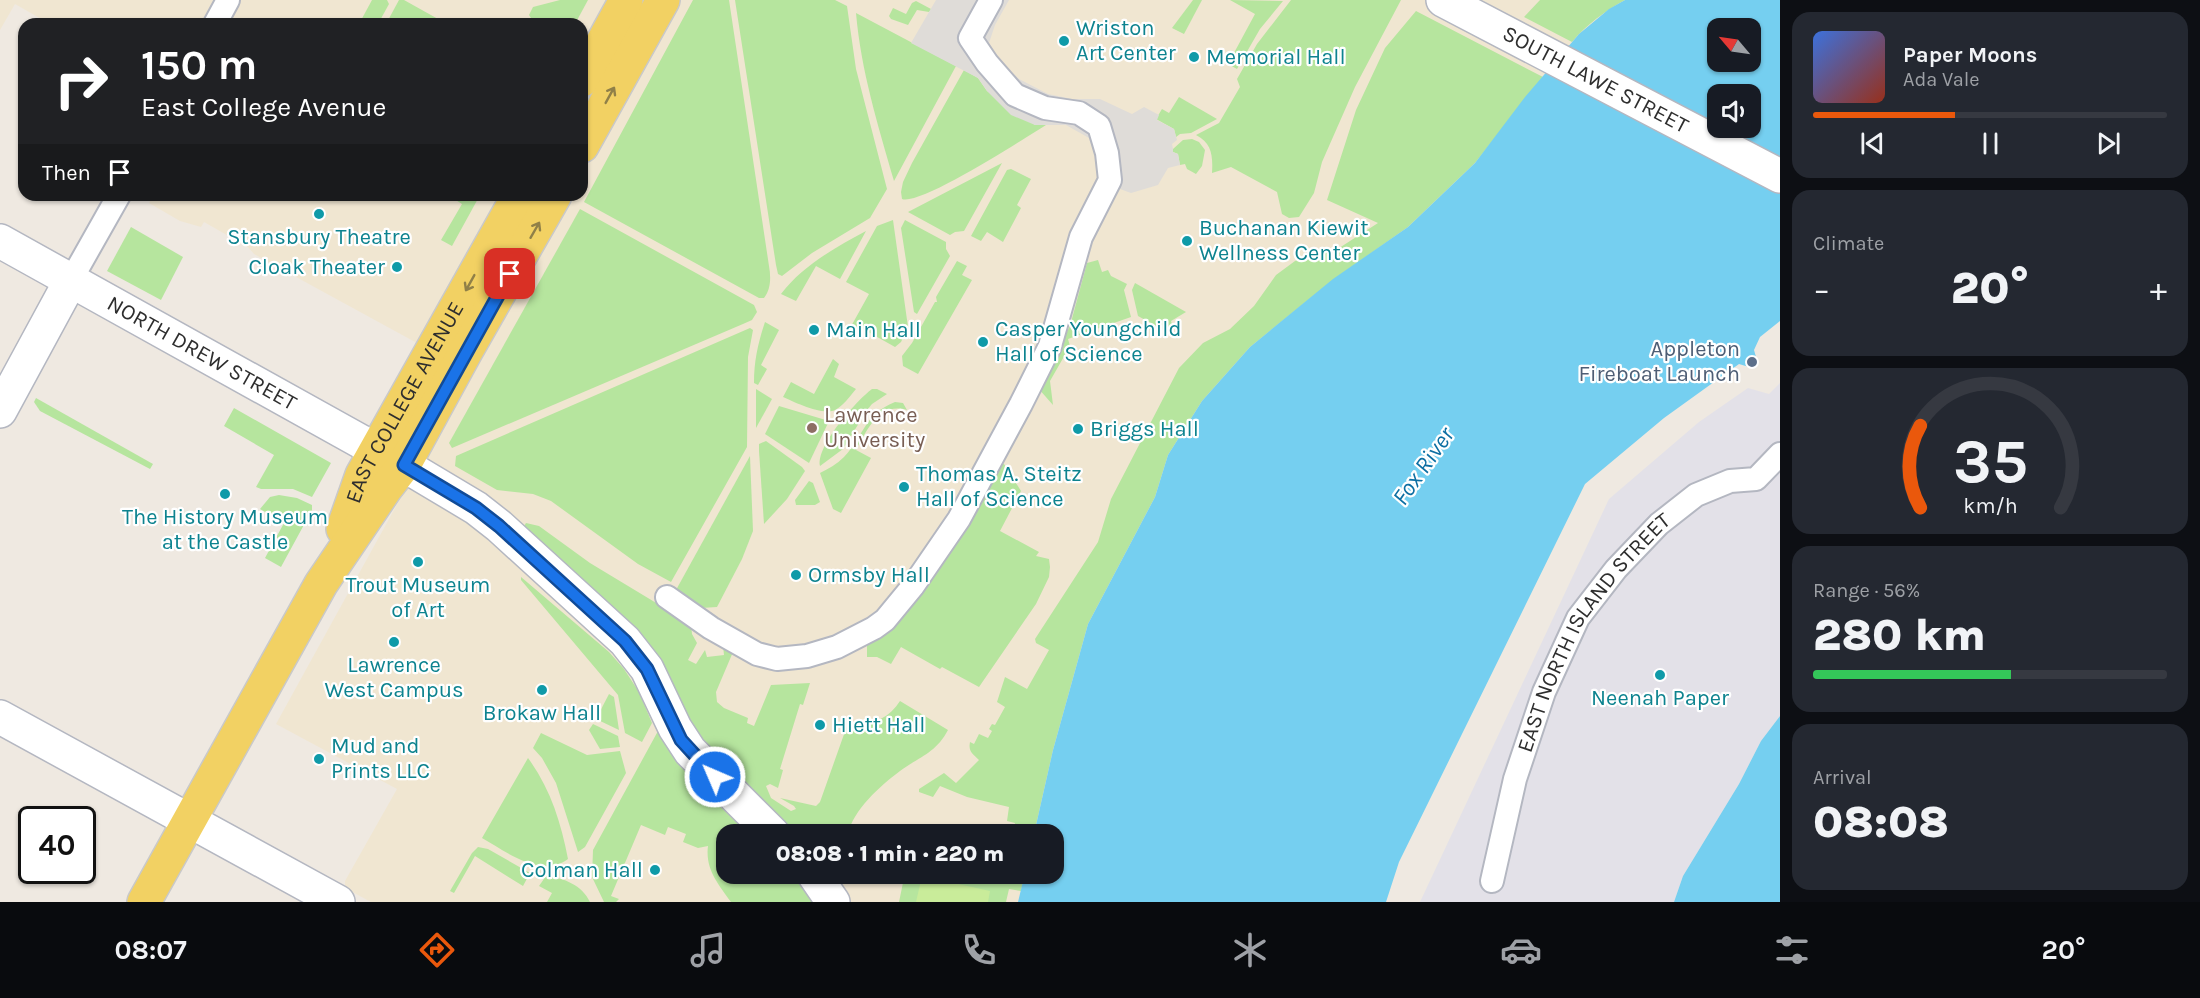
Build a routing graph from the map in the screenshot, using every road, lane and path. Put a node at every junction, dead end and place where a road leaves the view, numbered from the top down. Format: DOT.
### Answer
graph roads {
  1 [pos="626,0"];
  2 [pos="663,0"];
  3 [pos="990,0"];
  4 [pos="1443,0"];
  5 [pos="588,69"];
  6 [pos="588,135"];
  7 [pos="1780,176"];
  8 [pos="116,201"];
  9 [pos="516,201"];
  10 [pos="552,201"];
  11 [pos="0,241"];
  12 [pos="71,280"];
  13 [pos="0,411"];
  14 [pos="376,450"];
  15 [pos="1780,454"];
  16 [pos="404,465"];
  17 [pos="321,584"];
  18 [pos="667,597"];
  19 [pos="0,717"];
  20 [pos="189,822"];
  21 [pos="763,824"];
  22 [pos="1492,881"];
  23 [pos="821,884"];
  24 [pos="144,902"];
  25 [pos="338,902"];
  26 [pos="833,902"];
  1 -- 5 [label="main road"];
  6 -- 2 [label="main road, one-way"];
  3 -- 18 [label="street"];
  4 -- 7 [label="street, SOUTH LAWE STREET"];
  8 -- 12 [label="street"];
  9 -- 14 [label="main road, EAST COLLEGE AVENUE, one-way"];
  16 -- 10 [label="main road, EAST COLLEGE AVENUE, one-way"];
  11 -- 12 [label="street, NORTH DREW STREET"];
  12 -- 13 [label="street"];
  12 -- 14 [label="street, NORTH DREW STREET"];
  14 -- 16 [label="street, NORTH DREW STREET"];
  14 -- 17 [label="main road, EAST COLLEGE AVENUE"];
  15 -- 22 [label="street, EAST NORTH ISLAND STREET"];
  16 -- 17 [label="main road, EAST COLLEGE AVENUE"];
  16 -- 21 [label="street"];
  17 -- 20 [label="main road, EAST COLLEGE AVENUE"];
  19 -- 20 [label="street"];
  20 -- 24 [label="main road, EAST COLLEGE AVENUE"];
  20 -- 25 [label="street"];
  23 -- 26 [label="street"];
}
